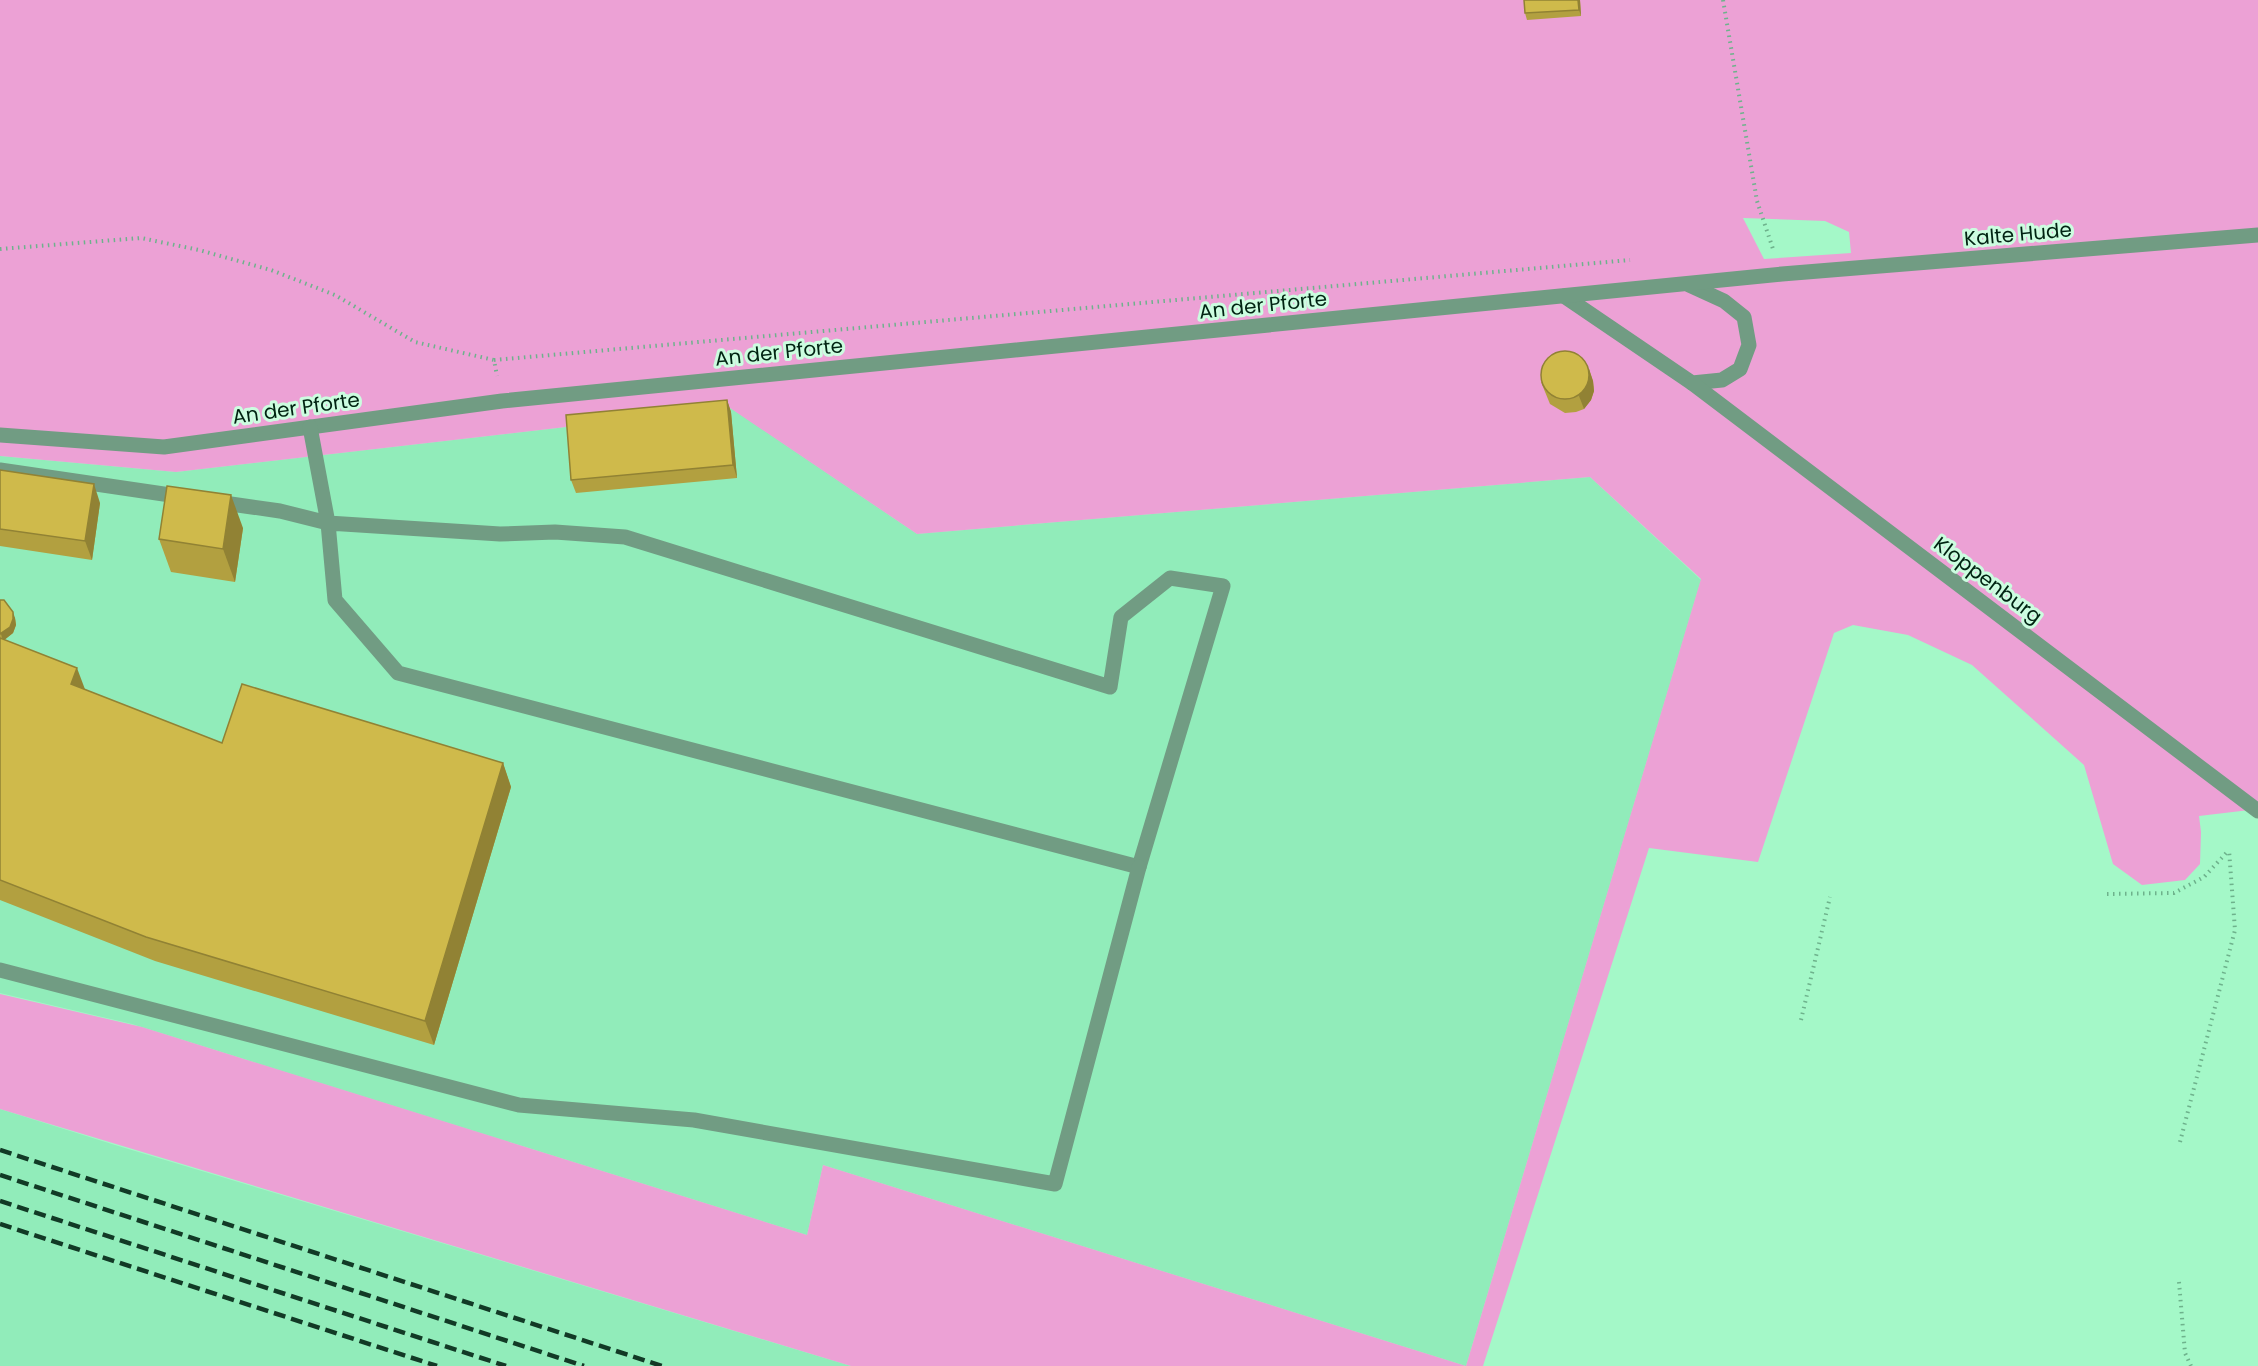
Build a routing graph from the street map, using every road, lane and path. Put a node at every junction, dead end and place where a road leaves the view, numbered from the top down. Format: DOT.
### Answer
graph roads {
  1 [pos="1723,0"];
  2 [pos="2258,236"];
  3 [pos="0,249"];
  4 [pos="1642,259"];
  5 [pos="1782,274"];
  6 [pos="1687,284"];
  7 [pos="1564,296"];
  8 [pos="494,360"];
  9 [pos="1692,382"];
  10 [pos="502,400"];
  11 [pos="310,427"];
  12 [pos="0,435"];
  13 [pos="0,470"];
  14 [pos="328,523"];
  15 [pos="2258,811"];
  16 [pos="1139,867"];
  17 [pos="2107,894"];
  18 [pos="1830,897"];
  19 [pos="0,970"];
  20 [pos="1801,1020"];
  21 [pos="2180,1142"];
  22 [pos="2179,1282"];
  23 [pos="2192,1366"];
  1 -- 5 [label="path"];
  2 -- 5 [label="street, Kalte Hude"];
  3 -- 8 [label="path"];
  4 -- 8 [label="path"];
  5 -- 6 [label="street, An der Pforte"];
  6 -- 7 [label="street, An der Pforte"];
  6 -- 9 [label="street"];
  7 -- 9 [label="street"];
  7 -- 10 [label="street, An der Pforte"];
  8 -- 10 [label="path"];
  9 -- 15 [label="street, Kloppenburg"];
  10 -- 11 [label="street, An der Pforte"];
  11 -- 12 [label="street, An der Pforte"];
  11 -- 14 [label="street"];
  13 -- 14 [label="street"];
  14 -- 16 [label="street"];
  14 -- 16 [label="street"];
  16 -- 19 [label="street"];
  17 -- 21 [label="path"];
  18 -- 20 [label="path"];
  22 -- 23 [label="path"];
}
